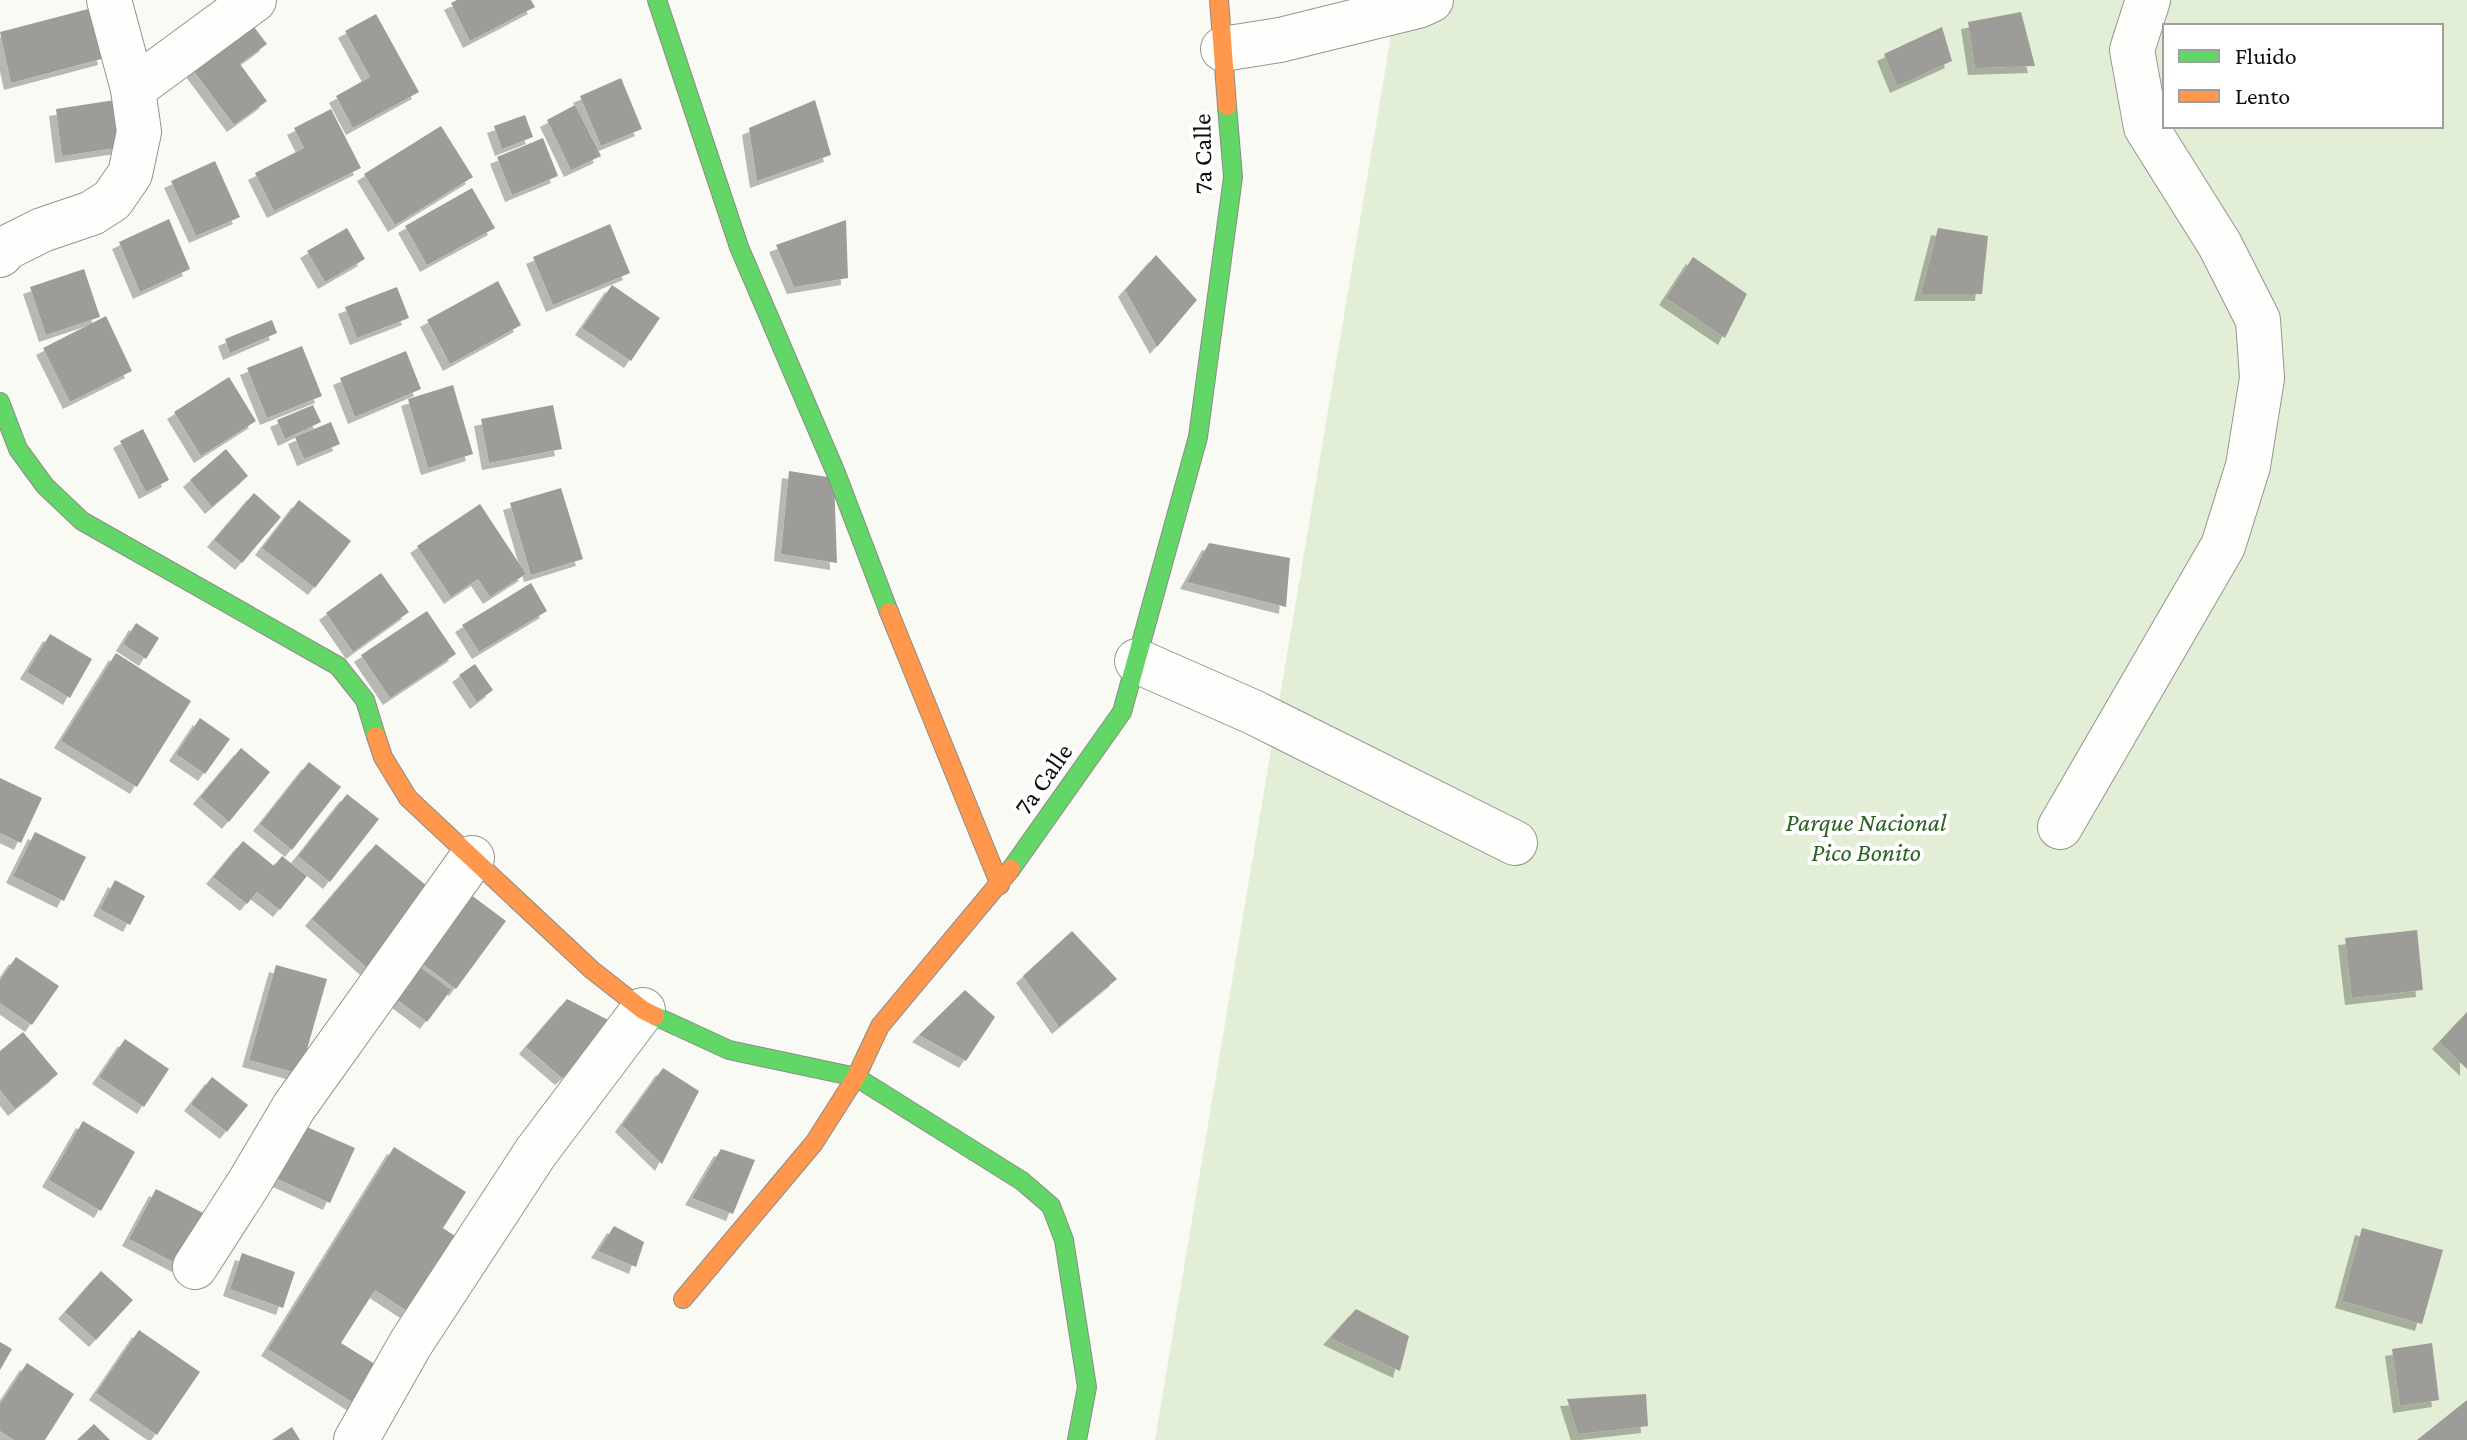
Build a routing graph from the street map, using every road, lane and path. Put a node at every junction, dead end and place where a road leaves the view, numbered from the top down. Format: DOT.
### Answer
graph roads {
  1 [pos="109,0"];
  2 [pos="254,0"];
  3 [pos="657,0"];
  4 [pos="1219,0"];
  5 [pos="1431,0"];
  6 [pos="2148,0"];
  7 [pos="1223,49"];
  8 [pos="133,89"];
  9 [pos="0,255"];
  10 [pos="0,402"];
  11 [pos="1137,661"];
  12 [pos="2060,827"];
  13 [pos="1515,843"];
  14 [pos="472,858"];
  15 [pos="1000,885"];
  16 [pos="643,1010"];
  17 [pos="856,1077"];
  18 [pos="195,1267"];
  19 [pos="683,1299"];
  20 [pos="356,1440"];
  21 [pos="1077,1440"];
  1 -- 8 [label="street"];
  2 -- 8 [label="street"];
  3 -- 15 [label="street"];
  4 -- 7 [label="street, 7a Calle"];
  5 -- 7 [label="street"];
  6 -- 12 [label="street"];
  7 -- 11 [label="street, 7a Calle"];
  8 -- 9 [label="street"];
  10 -- 14 [label="street"];
  11 -- 13 [label="street"];
  11 -- 15 [label="street, 7a Calle"];
  14 -- 16 [label="street"];
  14 -- 18 [label="street"];
  15 -- 17 [label="street, 7a Calle"];
  16 -- 17 [label="street"];
  16 -- 20 [label="street"];
  17 -- 19 [label="street, 7a Calle"];
  17 -- 21 [label="street"];
}
